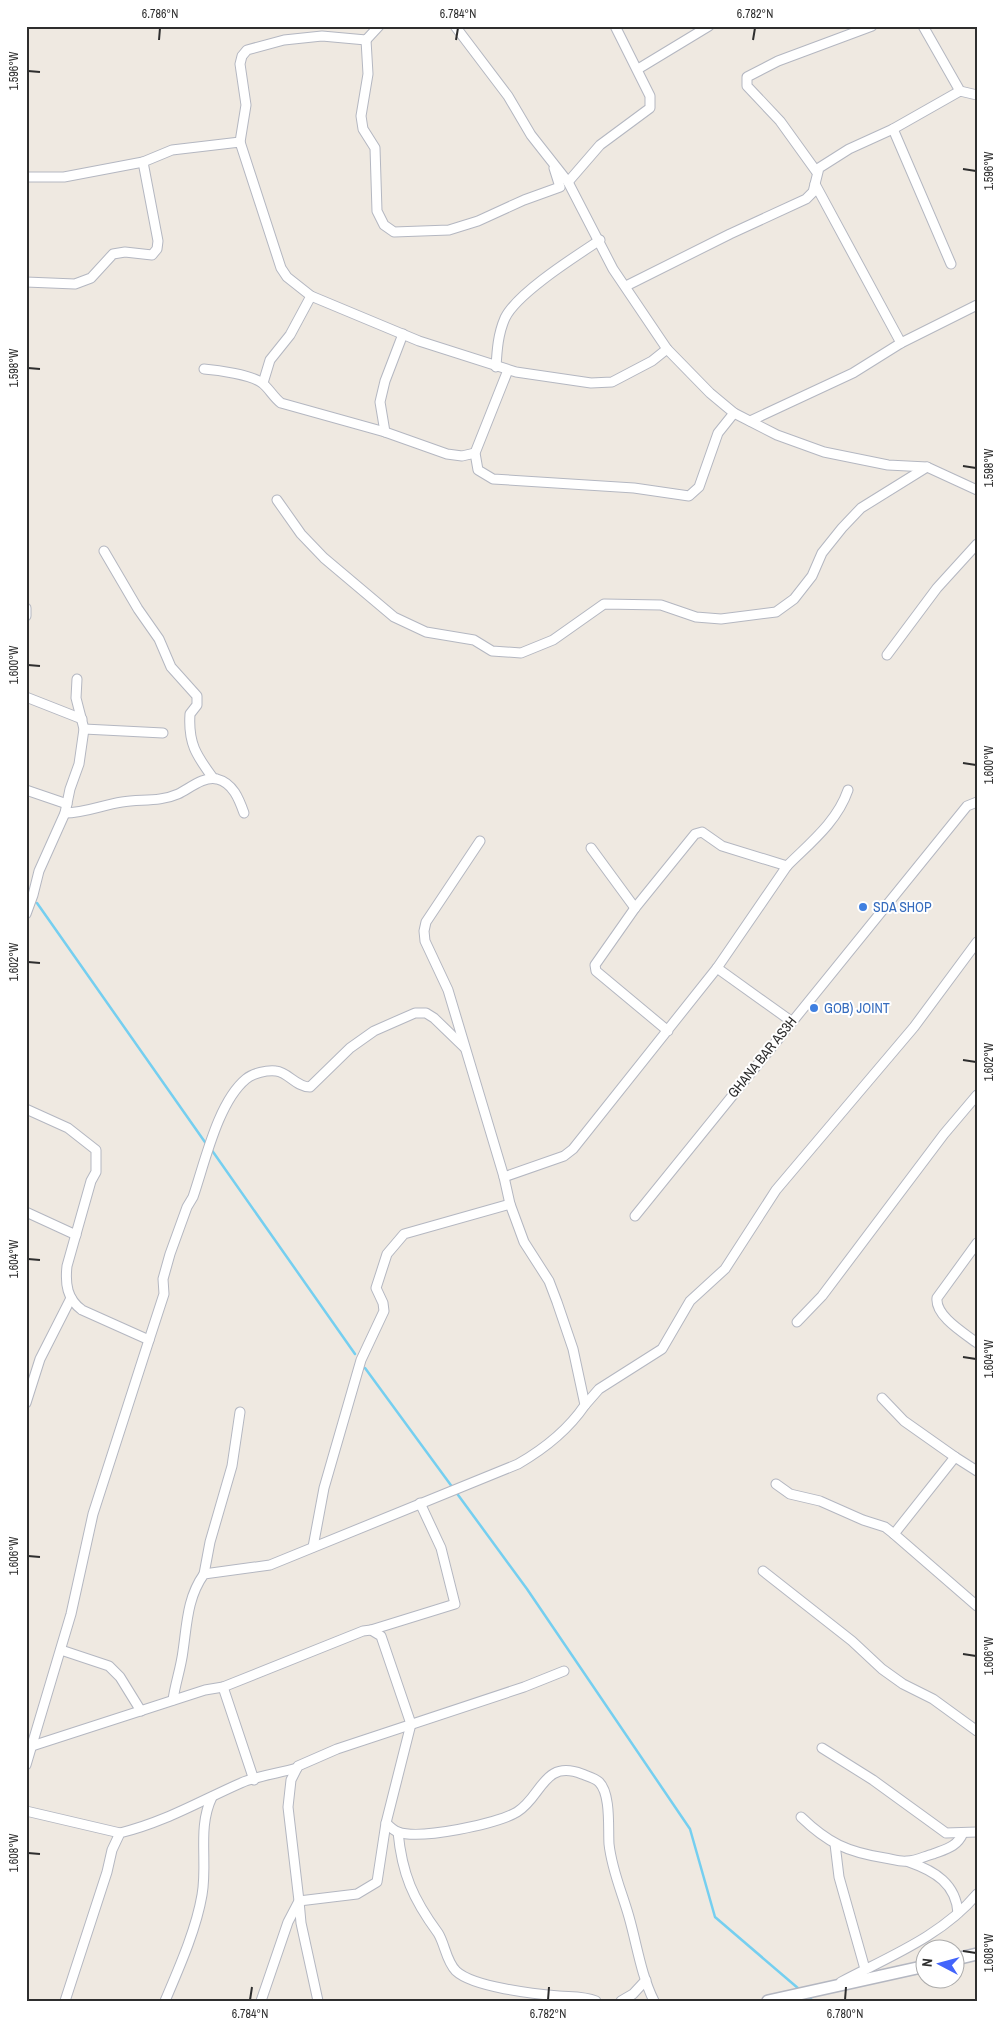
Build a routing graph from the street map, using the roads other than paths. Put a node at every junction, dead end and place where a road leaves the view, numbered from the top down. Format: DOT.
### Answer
graph roads {
  1 [pos="379,26"];
  2 [pos="455,26"];
  3 [pos="615,26"];
  4 [pos="709,26"];
  5 [pos="872,26"];
  6 [pos="923,26"];
  7 [pos="366,40"];
  8 [pos="638,70"];
  9 [pos="960,90"];
  10 [pos="977,95"];
  11 [pos="893,129"];
  12 [pos="240,142"];
  13 [pos="543,149"];
  14 [pos="142,162"];
  15 [pos="816,171"];
  16 [pos="26,177"];
  17 [pos="568,182"];
  18 [pos="815,184"];
  19 [pos="600,240"];
  20 [pos="951,264"];
  21 [pos="26,282"];
  22 [pos="626,286"];
  23 [pos="311,296"];
  24 [pos="977,305"];
  25 [pos="403,334"];
  26 [pos="901,343"];
  27 [pos="667,349"];
  28 [pos="496,367"];
  29 [pos="204,368"];
  30 [pos="508,370"];
  31 [pos="263,383"];
  32 [pos="734,413"];
  33 [pos="750,422"];
  34 [pos="385,432"];
  35 [pos="475,453"];
  36 [pos="927,467"];
  37 [pos="977,490"];
  38 [pos="277,500"];
  39 [pos="977,544"];
  40 [pos="104,551"];
  41 [pos="26,608"];
  42 [pos="26,616"];
  43 [pos="887,655"];
  44 [pos="76,679"];
  45 [pos="26,696"];
  46 [pos="82,719"];
  47 [pos="84,729"];
  48 [pos="164,733"];
  49 [pos="213,778"];
  50 [pos="26,790"];
  51 [pos="848,790"];
  52 [pos="977,802"];
  53 [pos="66,808"];
  54 [pos="244,813"];
  55 [pos="480,842"];
  56 [pos="591,848"];
  57 [pos="786,866"];
  58 [pos="28,904"];
  59 [pos="635,908"];
  60 [pos="26,914"];
  61 [pos="977,942"];
  62 [pos="717,968"];
  63 [pos="791,1021"];
  64 [pos="668,1031"];
  65 [pos="464,1047"];
  66 [pos="977,1095"];
  67 [pos="26,1109"];
  68 [pos="504,1177"];
  69 [pos="510,1204"];
  70 [pos="26,1212"];
  71 [pos="635,1216"];
  72 [pos="76,1235"];
  73 [pos="977,1243"];
  74 [pos="71,1298"];
  75 [pos="798,1322"];
  76 [pos="149,1340"];
  77 [pos="977,1343"];
  78 [pos="882,1398"];
  79 [pos="26,1403"];
  80 [pos="585,1404"];
  81 [pos="240,1412"];
  82 [pos="956,1457"];
  83 [pos="977,1471"];
  84 [pos="776,1484"];
  85 [pos="420,1503"];
  86 [pos="894,1534"];
  87 [pos="313,1547"];
  88 [pos="763,1571"];
  89 [pos="204,1574"];
  90 [pos="977,1606"];
  91 [pos="371,1630"];
  92 [pos="60,1650"];
  93 [pos="564,1671"];
  94 [pos="223,1687"];
  95 [pos="173,1700"];
  96 [pos="141,1711"];
  97 [pos="411,1724"];
  98 [pos="977,1731"];
  99 [pos="32,1746"];
  100 [pos="822,1748"];
  101 [pos="26,1765"];
  102 [pos="297,1768"];
  103 [pos="254,1780"];
  104 [pos="212,1797"];
  105 [pos="26,1811"];
  106 [pos="801,1817"];
  107 [pos="386,1823"];
  108 [pos="398,1832"];
  109 [pos="120,1833"];
  110 [pos="963,1833"];
  111 [pos="976,1834"];
  112 [pos="835,1844"];
  113 [pos="908,1862"];
  114 [pos="977,1894"];
  115 [pos="300,1901"];
  116 [pos="958,1913"];
  117 [pos="916,1968"];
  118 [pos="864,1969"];
  119 [pos="646,1980"];
  120 [pos="832,1987"];
  121 [pos="65,2001"];
  122 [pos="165,2001"];
  123 [pos="261,2001"];
  124 [pos="318,2001"];
  125 [pos="596,2001"];
  126 [pos="621,2001"];
  127 [pos="654,2001"];
  128 [pos="768,2001"];
  1 -- 7 [label="street"];
  2 -- 13 [label="street"];
  3 -- 8 [label="street"];
  4 -- 8 [label="street"];
  5 -- 15 [label="street"];
  6 -- 9 [label="street"];
  7 -- 12 [label="street"];
  7 -- 13 [label="street"];
  8 -- 17 [label="street"];
  9 -- 10 [label="street"];
  9 -- 11 [label="street"];
  11 -- 15 [label="street"];
  11 -- 20 [label="street"];
  12 -- 14 [label="street"];
  12 -- 23 [label="street"];
  13 -- 17 [label="street"];
  14 -- 16 [label="street"];
  14 -- 21 [label="street"];
  15 -- 18 [label="street"];
  17 -- 19 [label="street"];
  18 -- 22 [label="street"];
  18 -- 26 [label="street"];
  19 -- 22 [label="street"];
  19 -- 28 [label="street"];
  22 -- 27 [label="street"];
  23 -- 25 [label="street"];
  23 -- 31 [label="street"];
  24 -- 26 [label="street"];
  25 -- 28 [label="street"];
  25 -- 34 [label="street"];
  26 -- 33 [label="street"];
  27 -- 30 [label="street"];
  27 -- 32 [label="street"];
  28 -- 30 [label="street"];
  29 -- 31 [label="street"];
  30 -- 35 [label="street"];
  31 -- 34 [label="street"];
  32 -- 33 [label="street"];
  32 -- 35 [label="street"];
  33 -- 36 [label="street"];
  34 -- 35 [label="street"];
  36 -- 37 [label="street"];
  36 -- 38 [label="street"];
  39 -- 43 [label="street"];
  40 -- 49 [label="street"];
  41 -- 42 [label="street"];
  44 -- 46 [label="street"];
  45 -- 46 [label="street"];
  46 -- 47 [label="street"];
  47 -- 48 [label="street"];
  47 -- 53 [label="street"];
  49 -- 53 [label="street"];
  49 -- 54 [label="street"];
  50 -- 53 [label="street"];
  51 -- 57 [label="street"];
  52 -- 63 [label="street, GHANA BAR AS3H"];
  53 -- 58 [label="street"];
  55 -- 65 [label="street"];
  56 -- 59 [label="street"];
  57 -- 59 [label="street"];
  57 -- 62 [label="street"];
  58 -- 60 [label="street"];
  59 -- 64 [label="street"];
  61 -- 80 [label="street"];
  62 -- 63 [label="street"];
  62 -- 64 [label="street"];
  63 -- 71 [label="street, GHANA BAR AS3H"];
  64 -- 68 [label="street"];
  65 -- 68 [label="street"];
  65 -- 76 [label="street"];
  66 -- 75 [label="street"];
  67 -- 72 [label="street"];
  68 -- 69 [label="street"];
  69 -- 80 [label="street"];
  69 -- 87 [label="street"];
  70 -- 72 [label="street"];
  72 -- 74 [label="street"];
  73 -- 77 [label="street"];
  74 -- 76 [label="street"];
  74 -- 79 [label="street"];
  76 -- 92 [label="street"];
  78 -- 82 [label="street"];
  80 -- 85 [label="street"];
  81 -- 89 [label="street"];
  82 -- 83 [label="street"];
  82 -- 86 [label="street"];
  84 -- 86 [label="street"];
  85 -- 87 [label="street"];
  85 -- 91 [label="street"];
  86 -- 90 [label="street"];
  87 -- 89 [label="street"];
  88 -- 98 [label="street"];
  89 -- 95 [label="street"];
  91 -- 94 [label="street"];
  91 -- 97 [label="street"];
  92 -- 96 [label="street"];
  92 -- 99 [label="street"];
  93 -- 97 [label="street"];
  94 -- 95 [label="street"];
  94 -- 103 [label="street"];
  95 -- 96 [label="street"];
  96 -- 99 [label="street"];
  97 -- 102 [label="street"];
  97 -- 107 [label="street"];
  99 -- 101 [label="street"];
  100 -- 110 [label="street"];
  102 -- 103 [label="street"];
  102 -- 115 [label="street"];
  103 -- 104 [label="street"];
  104 -- 109 [label="street"];
  104 -- 122 [label="street"];
  105 -- 109 [label="street"];
  106 -- 112 [label="street"];
  107 -- 108 [label="street"];
  107 -- 115 [label="street"];
  108 -- 119 [label="street"];
  108 -- 125 [label="street"];
  109 -- 121 [label="street"];
  110 -- 111 [label="street"];
  110 -- 113 [label="street"];
  112 -- 113 [label="street"];
  112 -- 118 [label="street"];
  113 -- 116 [label="street"];
  114 -- 116 [label="street"];
  115 -- 123 [label="street"];
  115 -- 124 [label="street"];
  116 -- 118 [label="street"];
  117 -- 120 [label="street"];
  118 -- 120 [label="street"];
  119 -- 126 [label="street"];
  119 -- 127 [label="street"];
  120 -- 128 [label="street"];
}
